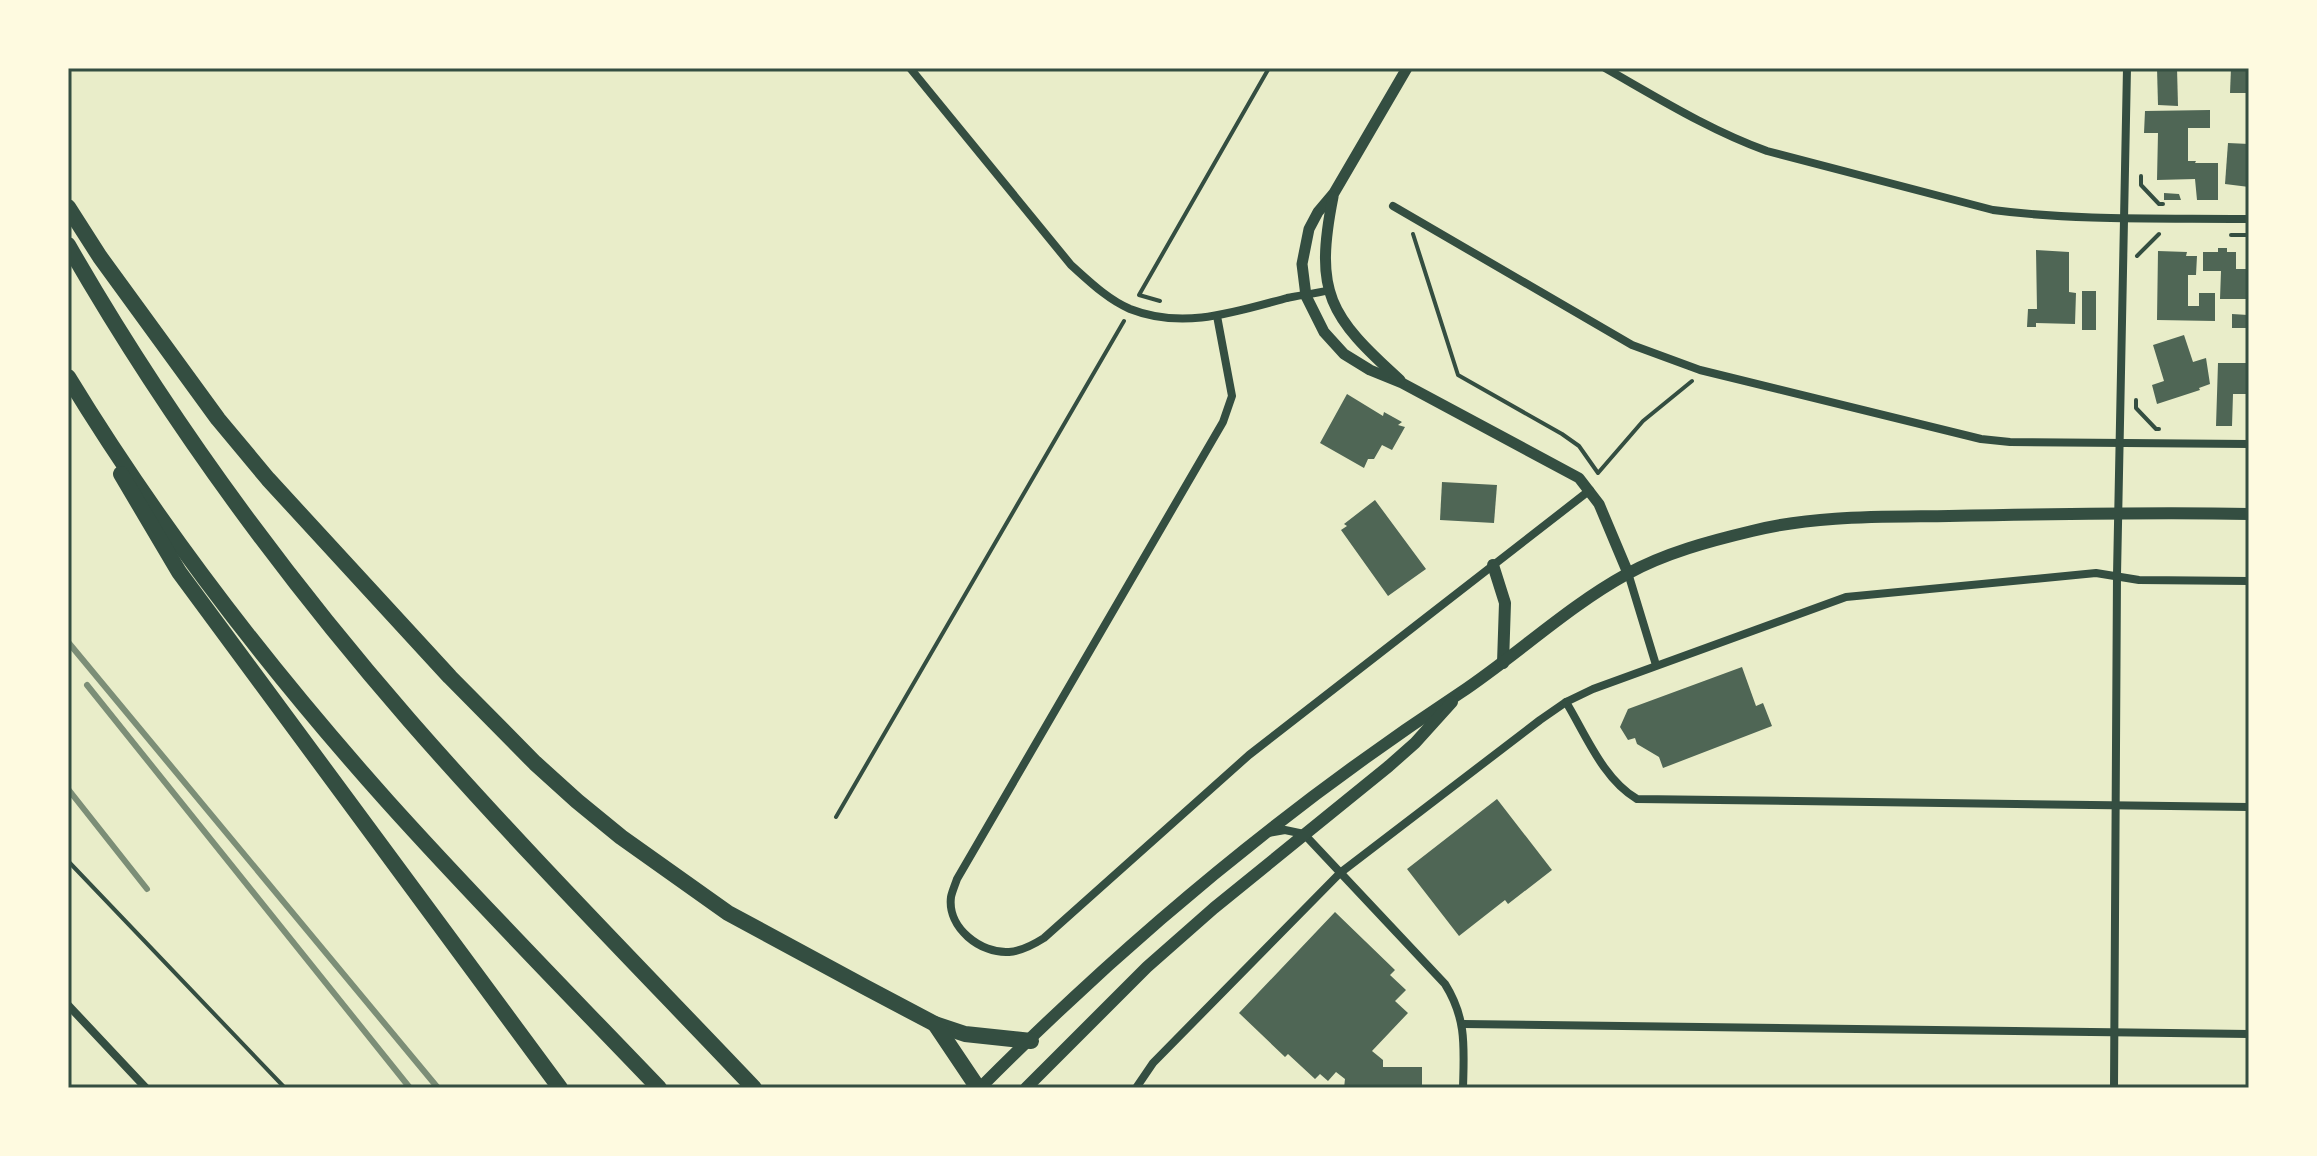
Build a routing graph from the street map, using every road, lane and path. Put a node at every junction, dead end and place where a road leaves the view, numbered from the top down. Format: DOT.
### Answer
graph roads {
  1 [pos="910,68"];
  2 [pos="1269,68"];
  3 [pos="1407,68"];
  4 [pos="1605,68"];
  5 [pos="2127,68"];
  6 [pos="2141,170"];
  7 [pos="1334,193"];
  8 [pos="2174,204"];
  9 [pos="1393,206"];
  10 [pos="68,207"];
  11 [pos="2124,217"];
  12 [pos="2249,219"];
  13 [pos="2158,234"];
  14 [pos="1412,236"];
  15 [pos="68,245"];
  16 [pos="2137,271"];
  17 [pos="1329,290"];
  18 [pos="1306,296"];
  19 [pos="1160,301"];
  20 [pos="1217,316"];
  21 [pos="1124,321"];
  22 [pos="68,377"];
  23 [pos="1692,381"];
  24 [pos="1402,383"];
  25 [pos="2136,392"];
  26 [pos="98,426"];
  27 [pos="2171,429"];
  28 [pos="2120,442"];
  29 [pos="2249,444"];
  30 [pos="1590,490"];
  31 [pos="2119,512"];
  32 [pos="2249,514"];
  33 [pos="1493,565"];
  34 [pos="1628,573"];
  35 [pos="2117,575"];
  36 [pos="2249,581"];
  37 [pos="1503,663"];
  38 [pos="1656,665"];
  39 [pos="1459,693"];
  40 [pos="1566,702"];
  41 [pos="2117,806"];
  42 [pos="2249,807"];
  43 [pos="836,817"];
  44 [pos="1304,834"];
  45 [pos="1259,835"];
  46 [pos="68,861"];
  47 [pos="1340,873"];
  48 [pos="68,1005"];
  49 [pos="935,1024"];
  50 [pos="1463,1024"];
  51 [pos="2114,1032"];
  52 [pos="2249,1034"];
  53 [pos="1031,1041"];
  54 [pos="146,1088"];
  55 [pos="285,1088"];
  56 [pos="560,1088"];
  57 [pos="659,1088"];
  58 [pos="754,1088"];
  59 [pos="979,1088"];
  60 [pos="1026,1088"];
  61 [pos="1136,1088"];
  62 [pos="1463,1088"];
  63 [pos="2114,1088"];
  1 -- 20 [label="street"];
  2 -- 19 [label="path"];
  3 -- 7 [label="street"];
  4 -- 11 [label="street"];
  5 -- 11 [label="street"];
  6 -- 8 [label="path"];
  7 -- 17 [label="street"];
  7 -- 18 [label="street"];
  9 -- 28 [label="street"];
  10 -- 49 [label="highway"];
  11 -- 12 [label="street"];
  11 -- 28 [label="street"];
  13 -- 16 [label="path"];
  14 -- 23 [label="path"];
  15 -- 58 [label="highway"];
  17 -- 18 [label="street"];
  17 -- 24 [label="street"];
  18 -- 20 [label="street"];
  18 -- 24 [label="street"];
  20 -- 33 [label="street"];
  21 -- 43 [label="path"];
  22 -- 26 [label="highway"];
  24 -- 30 [label="street"];
  25 -- 27 [label="path"];
  26 -- 56 [label="highway"];
  26 -- 57 [label="highway"];
  28 -- 29 [label="street"];
  28 -- 31 [label="street"];
  30 -- 33 [label="street"];
  30 -- 34 [label="street"];
  31 -- 32 [label="main road"];
  31 -- 34 [label="main road"];
  31 -- 35 [label="street"];
  33 -- 37 [label="main road"];
  34 -- 37 [label="main road"];
  34 -- 38 [label="street"];
  35 -- 36 [label="street"];
  35 -- 38 [label="street"];
  35 -- 41 [label="street"];
  37 -- 39 [label="main road"];
  38 -- 40 [label="street"];
  39 -- 44 [label="main road"];
  39 -- 45 [label="main road"];
  40 -- 41 [label="street"];
  40 -- 47 [label="street"];
  41 -- 42 [label="street"];
  41 -- 51 [label="street"];
  44 -- 45 [label="street"];
  44 -- 47 [label="street"];
  44 -- 60 [label="main road"];
  45 -- 53 [label="main road"];
  46 -- 55 [label="path"];
  47 -- 50 [label="street"];
  47 -- 61 [label="street"];
  48 -- 54 [label="street"];
  49 -- 53 [label="highway"];
  49 -- 59 [label="highway"];
  50 -- 51 [label="street"];
  50 -- 62 [label="street"];
  51 -- 52 [label="street"];
  51 -- 63 [label="street"];
  53 -- 59 [label="main road"];
}
